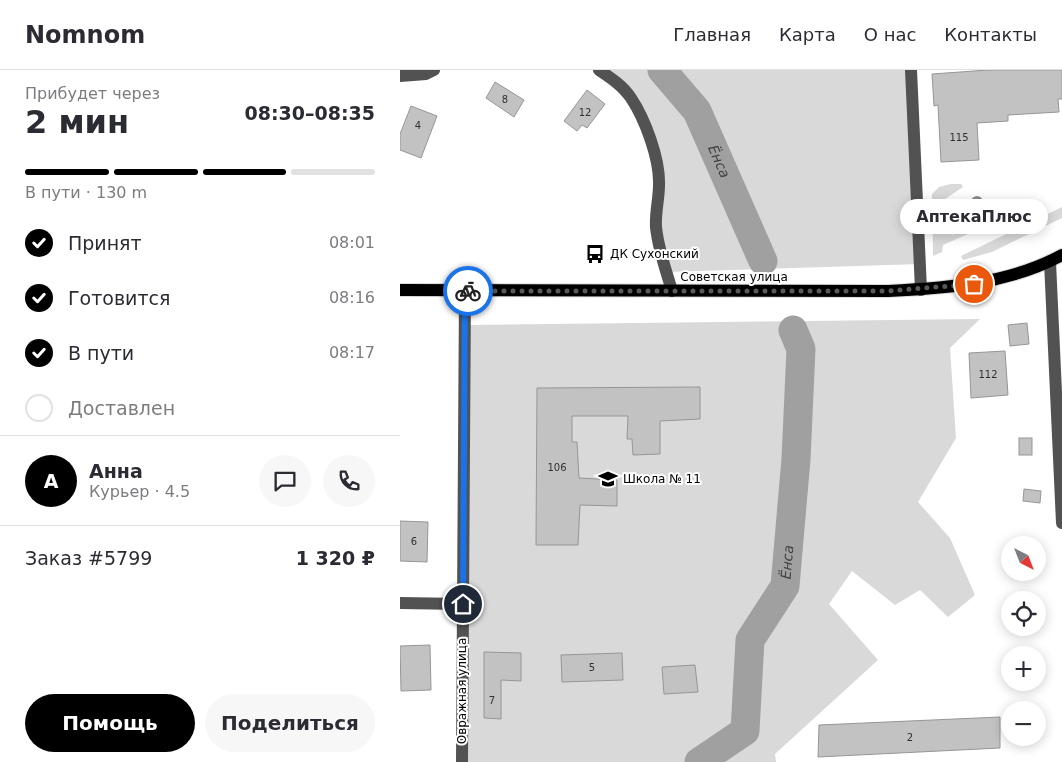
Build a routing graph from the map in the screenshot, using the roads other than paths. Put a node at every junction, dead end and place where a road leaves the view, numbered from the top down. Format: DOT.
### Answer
graph roads {
  1 [pos="434,70"];
  2 [pos="599,70"];
  3 [pos="911,70"];
  4 [pos="400,76"];
  5 [pos="1056,259"];
  6 [pos="400,290"];
  7 [pos="921,290"];
  8 [pos="465,291"];
  9 [pos="672,291"];
  10 [pos="1058,320"];
  11 [pos="1062,523"];
  12 [pos="400,603"];
  13 [pos="463,604"];
  14 [pos="462,762"];
  1 -- 4 [label="street"];
  2 -- 9 [label="street"];
  3 -- 7 [label="street"];
  5 -- 7 [label="main road, Советская улица"];
  5 -- 10 [label="street"];
  6 -- 8 [label="main road, Советская улица"];
  7 -- 9 [label="main road, Советская улица"];
  8 -- 9 [label="main road, Советская улица"];
  8 -- 13 [label="street, Овражная улица"];
  10 -- 11 [label="street"];
  12 -- 13 [label="street"];
  13 -- 14 [label="street, Овражная улица"];
}
